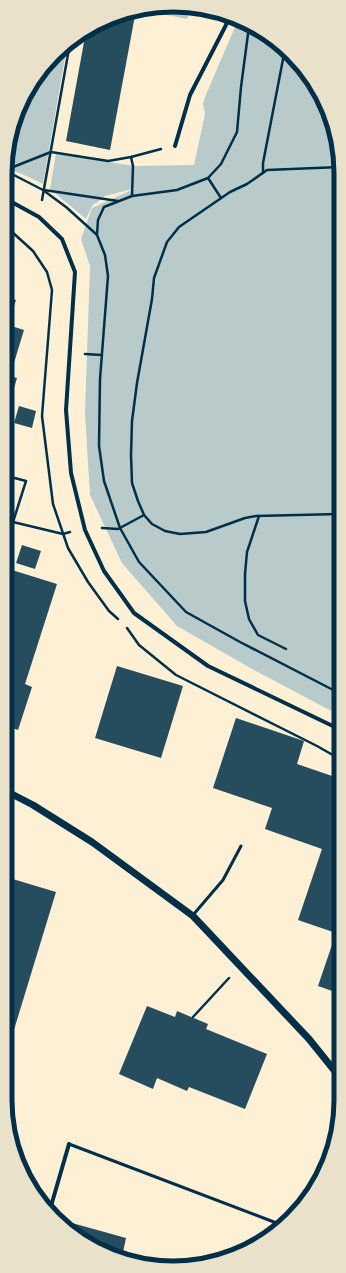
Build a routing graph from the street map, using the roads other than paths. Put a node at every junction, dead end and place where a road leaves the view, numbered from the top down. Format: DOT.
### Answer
graph roads {
  1 [pos="227,22"];
  2 [pos="175,146"];
  3 [pos="12,202"];
  4 [pos="334,727"];
  5 [pos="12,794"];
  6 [pos="241,846"];
  7 [pos="193,916"];
  8 [pos="334,1069"];
  9 [pos="69,1144"];
  10 [pos="51,1205"];
  11 [pos="275,1224"];
  1 -- 2 [label="street"];
  3 -- 4 [label="street"];
  5 -- 7 [label="street"];
  6 -- 7 [label="lane"];
  7 -- 8 [label="street"];
  9 -- 10 [label="street"];
  9 -- 11 [label="lane"];
}
